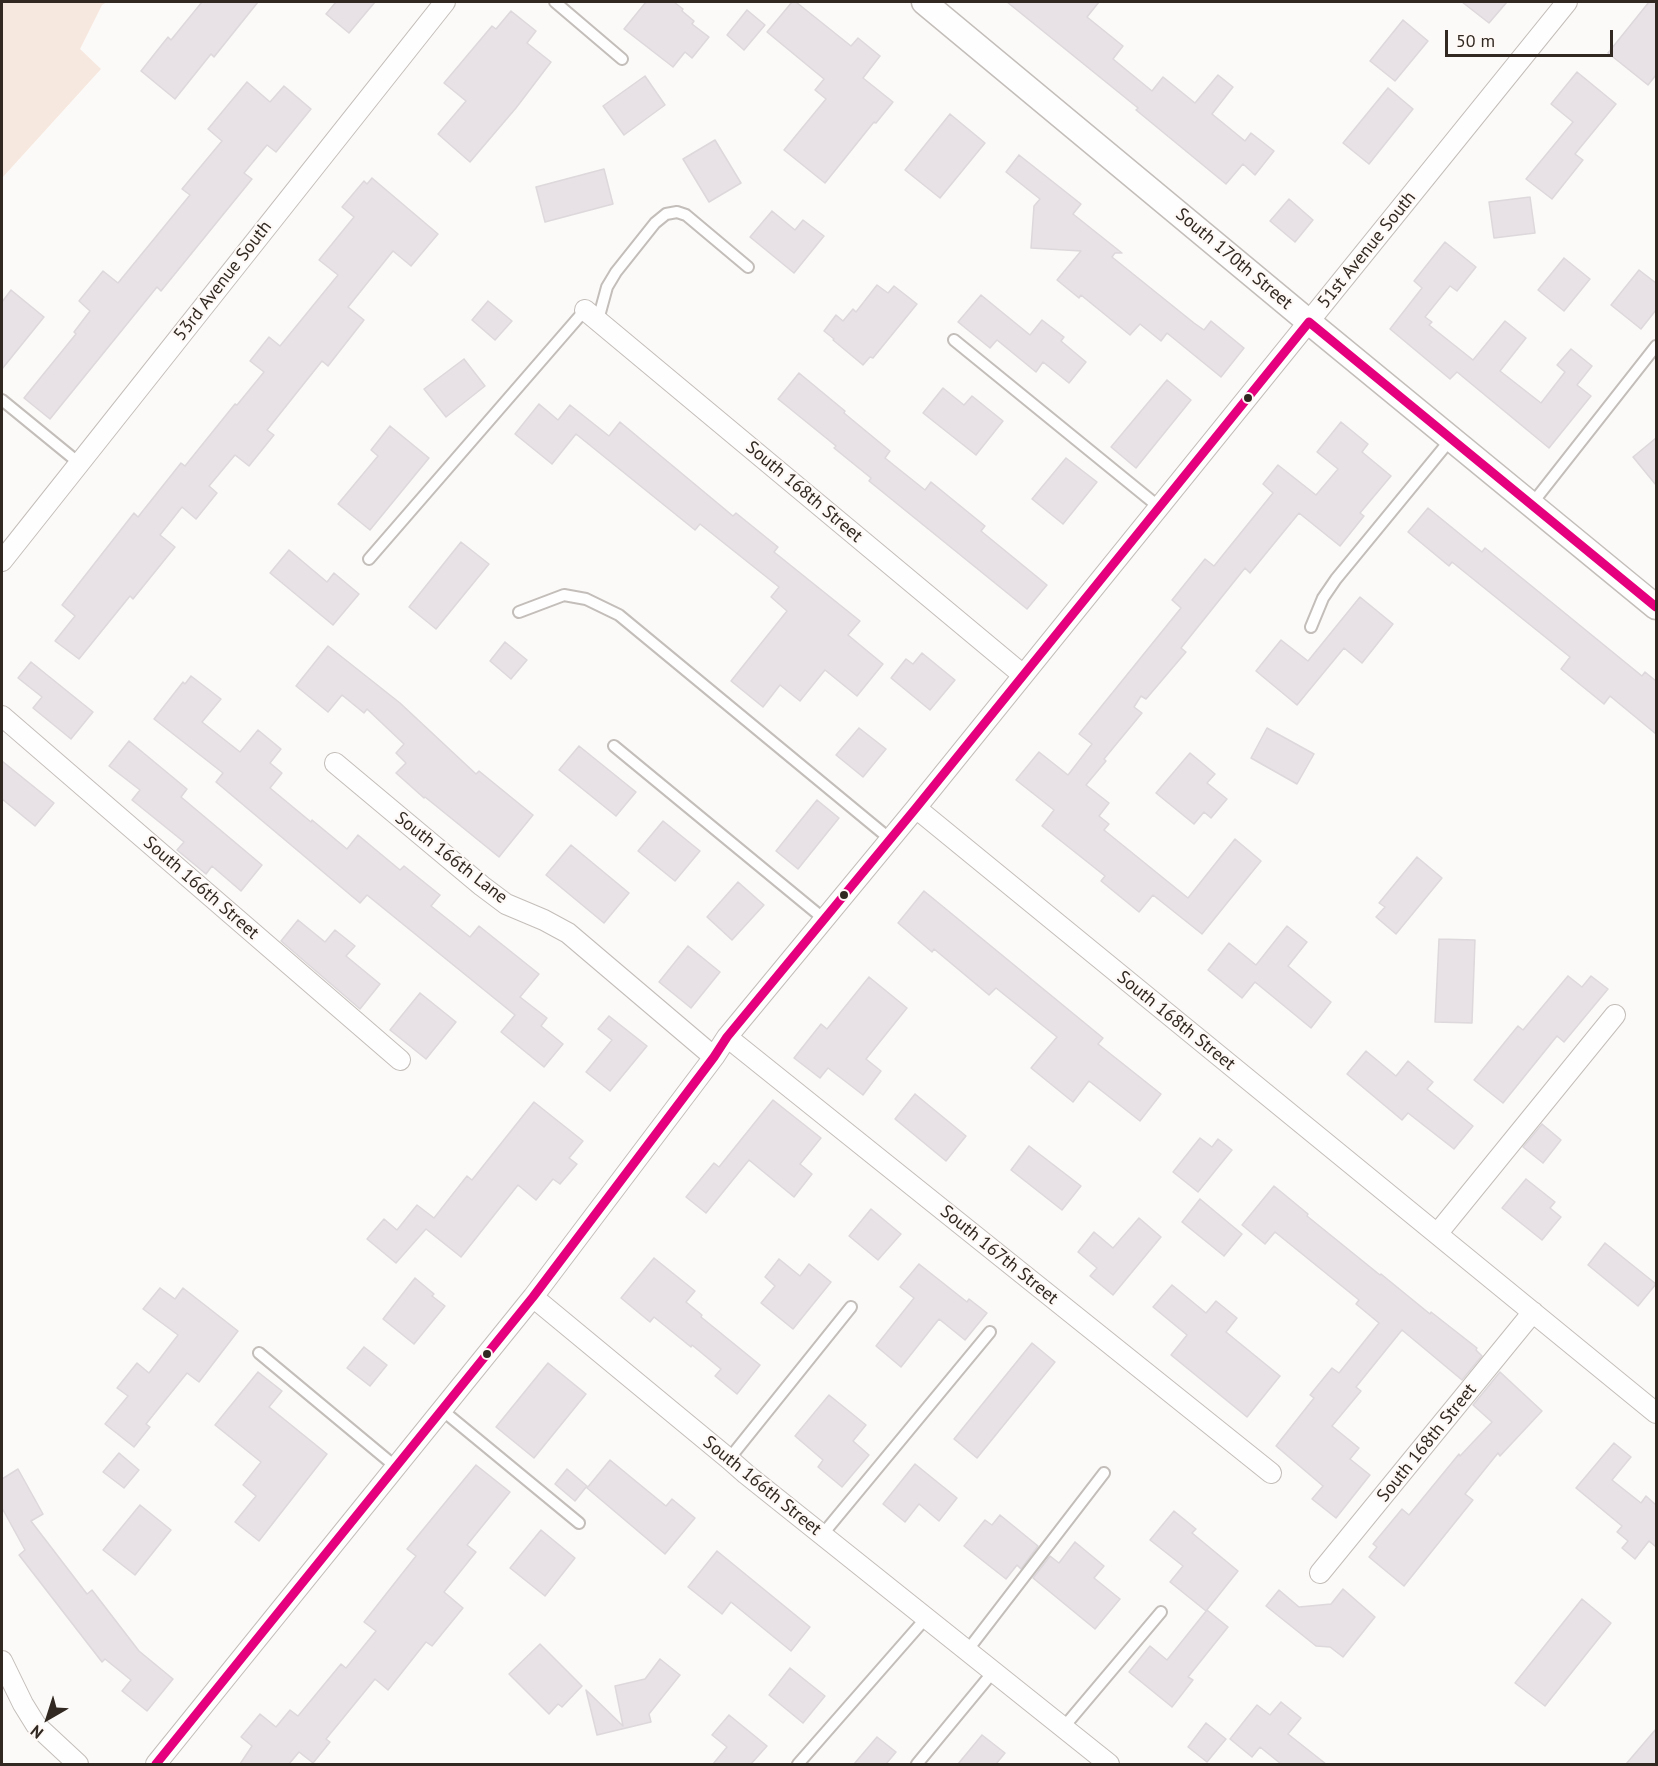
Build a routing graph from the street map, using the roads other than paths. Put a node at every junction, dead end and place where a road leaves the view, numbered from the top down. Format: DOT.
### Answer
graph roads {
  1 [pos="445,2"];
  2 [pos="555,2"];
  3 [pos="924,2"];
  4 [pos="1567,2"];
  5 [pos="622,59"];
  6 [pos="748,267"];
  7 [pos="591,315"];
  8 [pos="1309,322"];
  9 [pos="954,340"];
  10 [pos="1656,346"];
  11 [pos="2,400"];
  12 [pos="1451,439"];
  13 [pos="79,463"];
  14 [pos="1531,504"];
  15 [pos="1159,507"];
  16 [pos="369,559"];
  17 [pos="2,561"];
  18 [pos="1656,607"];
  19 [pos="519,612"];
  20 [pos="1311,627"];
  21 [pos="1023,675"];
  22 [pos="2,716"];
  23 [pos="614,746"];
  24 [pos="334,763"];
  25 [pos="916,808"];
  26 [pos="890,839"];
  27 [pos="824,919"];
  28 [pos="1615,1015"];
  29 [pos="728,1037"];
  30 [pos="714,1057"];
  31 [pos="400,1060"];
  32 [pos="1437,1234"];
  33 [pos="533,1297"];
  34 [pos="851,1307"];
  35 [pos="1533,1312"];
  36 [pos="990,1332"];
  37 [pos="259,1353"];
  38 [pos="442,1410"];
  39 [pos="1656,1413"];
  40 [pos="729,1458"];
  41 [pos="396,1467"];
  42 [pos="1104,1473"];
  43 [pos="1271,1473"];
  44 [pos="579,1523"];
  45 [pos="822,1535"];
  46 [pos="1320,1573"];
  47 [pos="1161,1612"];
  48 [pos="926,1618"];
  49 [pos="967,1651"];
  50 [pos="2,1661"];
  51 [pos="993,1672"];
  52 [pos="1063,1728"];
  53 [pos="78,1764"];
  54 [pos="156,1764"];
  55 [pos="798,1764"];
  56 [pos="917,1764"];
  57 [pos="1109,1764"];
  1 -- 13 [label="street, 53rd Avenue South"];
  2 -- 5 [label="lane"];
  3 -- 8 [label="street, South 170th Street"];
  4 -- 8 [label="street, 51st Avenue South"];
  6 -- 7 [label="lane"];
  7 -- 16 [label="lane"];
  7 -- 21 [label="street, South 168th Street"];
  8 -- 12 [label="street, South 170th Street"];
  8 -- 15 [label="street, 51st Avenue South"];
  9 -- 15 [label="lane"];
  10 -- 14 [label="lane"];
  11 -- 13 [label="lane"];
  12 -- 14 [label="street, South 170th Street"];
  12 -- 20 [label="lane"];
  13 -- 17 [label="street, 53rd Avenue South"];
  14 -- 18 [label="street, South 170th Street"];
  15 -- 21 [label="street, 51st Avenue South"];
  19 -- 26 [label="lane"];
  21 -- 25 [label="street, 51st Avenue South"];
  22 -- 31 [label="street, South 166th Street"];
  23 -- 27 [label="lane"];
  24 -- 30 [label="street, South 166th Lane"];
  25 -- 26 [label="street, 51st Avenue South"];
  25 -- 32 [label="street, South 168th Street"];
  26 -- 27 [label="street, 51st Avenue South"];
  27 -- 29 [label="street, 51st Avenue South"];
  28 -- 32 [label="street"];
  29 -- 30 [label="street, 51st Avenue South"];
  29 -- 43 [label="street, South 167th Street"];
  30 -- 33 [label="street, 51st Avenue South"];
  32 -- 35 [label="street, South 168th Street"];
  33 -- 38 [label="street, 51st Avenue South"];
  33 -- 40 [label="street, South 166th Street"];
  34 -- 40 [label="lane"];
  35 -- 39 [label="street, South 168th Street"];
  35 -- 46 [label="street, South 168th Street"];
  36 -- 45 [label="lane"];
  37 -- 41 [label="lane"];
  38 -- 41 [label="street, 51st Avenue South"];
  38 -- 44 [label="lane"];
  40 -- 45 [label="street, South 166th Street"];
  41 -- 54 [label="street, 51st Avenue South"];
  42 -- 49 [label="lane"];
  45 -- 48 [label="street, South 166th Street"];
  47 -- 52 [label="lane"];
  48 -- 49 [label="street, South 166th Street"];
  48 -- 55 [label="lane"];
  49 -- 51 [label="street, South 166th Street"];
  50 -- 53 [label="street"];
  51 -- 52 [label="street, South 166th Street"];
  51 -- 56 [label="lane"];
  52 -- 57 [label="street, South 166th Street"];
}
